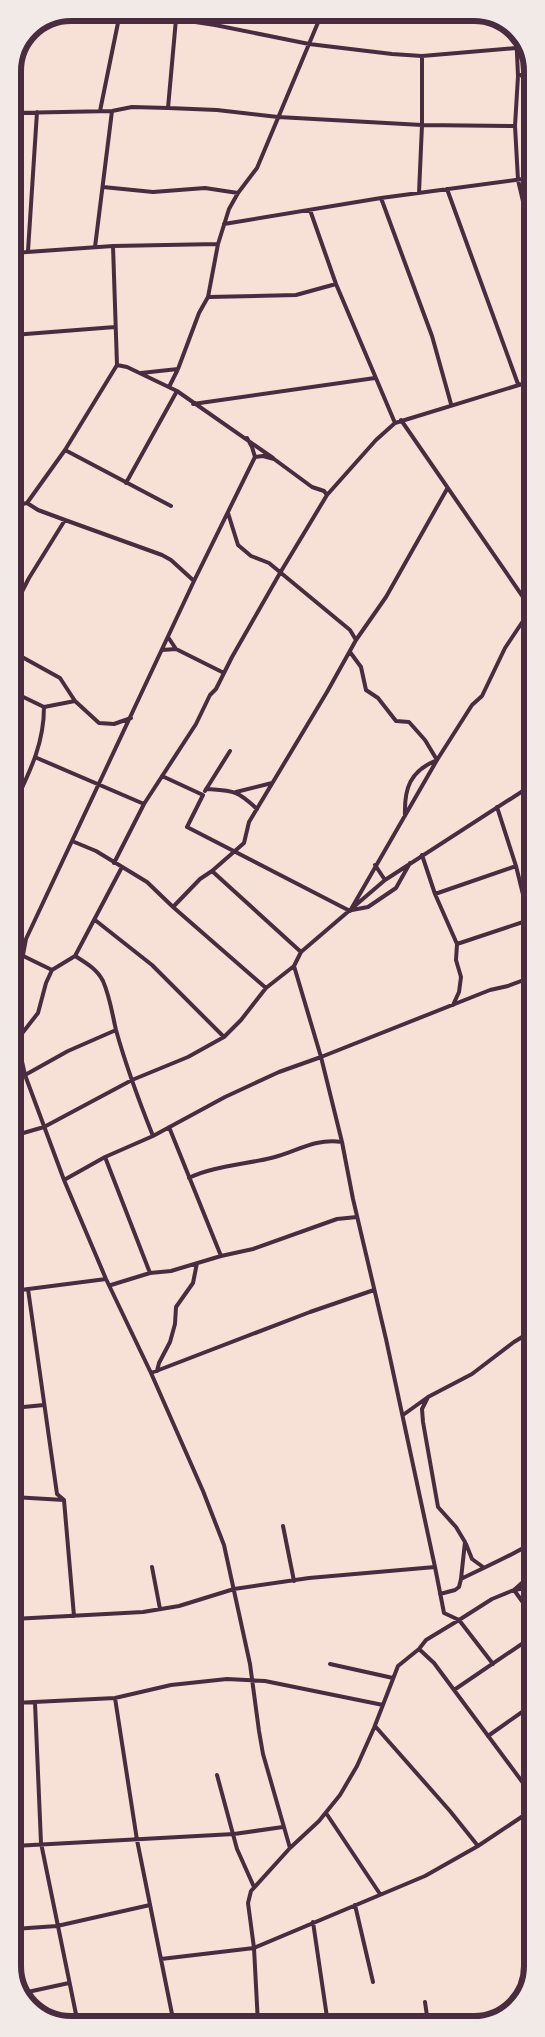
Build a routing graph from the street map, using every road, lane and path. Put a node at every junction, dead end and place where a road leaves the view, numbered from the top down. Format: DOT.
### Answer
graph roads {
  1 [pos="118,21"];
  2 [pos="176,21"];
  3 [pos="189,21"];
  4 [pos="319,21"];
  5 [pos="309,44"];
  6 [pos="516,45"];
  7 [pos="516,48"];
  8 [pos="422,56"];
  9 [pos="524,74"];
  10 [pos="518,76"];
  11 [pos="168,108"];
  12 [pos="100,111"];
  13 [pos="112,111"];
  14 [pos="36,112"];
  15 [pos="21,113"];
  16 [pos="278,118"];
  17 [pos="422,125"];
  18 [pos="515,126"];
  19 [pos="524,179"];
  20 [pos="518,180"];
  21 [pos="103,187"];
  22 [pos="447,189"];
  23 [pos="419,193"];
  24 [pos="238,194"];
  25 [pos="381,198"];
  26 [pos="524,205"];
  27 [pos="310,210"];
  28 [pos="224,224"];
  29 [pos="218,244"];
  30 [pos="113,246"];
  31 [pos="95,247"];
  32 [pos="21,251"];
  33 [pos="28,251"];
  34 [pos="336,284"];
  35 [pos="208,297"];
  36 [pos="115,327"];
  37 [pos="21,334"];
  38 [pos="117,365"];
  39 [pos="178,369"];
  40 [pos="140,373"];
  41 [pos="375,378"];
  42 [pos="524,383"];
  43 [pos="518,384"];
  44 [pos="169,387"];
  45 [pos="177,391"];
  46 [pos="193,404"];
  47 [pos="451,404"];
  48 [pos="401,420"];
  49 [pos="395,423"];
  50 [pos="247,438"];
  51 [pos="65,450"];
  52 [pos="255,457"];
  53 [pos="274,459"];
  54 [pos="126,483"];
  55 [pos="447,489"];
  56 [pos="327,495"];
  57 [pos="27,502"];
  58 [pos="21,504"];
  59 [pos="171,506"];
  60 [pos="228,513"];
  61 [pos="65,520"];
  62 [pos="280,572"];
  63 [pos="194,581"];
  64 [pos="21,594"];
  65 [pos="524,599"];
  66 [pos="524,621"];
  67 [pos="168,637"];
  68 [pos="356,640"];
  69 [pos="176,649"];
  70 [pos="162,650"];
  71 [pos="350,652"];
  72 [pos="21,656"];
  73 [pos="224,673"];
  74 [pos="21,696"];
  75 [pos="75,701"];
  76 [pos="44,707"];
  77 [pos="131,718"];
  78 [pos="230,751"];
  79 [pos="37,758"];
  80 [pos="437,760"];
  81 [pos="162,776"];
  82 [pos="100,784"];
  83 [pos="272,784"];
  84 [pos="206,789"];
  85 [pos="524,790"];
  86 [pos="21,791"];
  87 [pos="236,792"];
  88 [pos="203,795"];
  89 [pos="144,804"];
  90 [pos="497,807"];
  91 [pos="257,809"];
  92 [pos="405,816"];
  93 [pos="72,841"];
  94 [pos="234,850"];
  95 [pos="422,855"];
  96 [pos="411,862"];
  97 [pos="114,863"];
  98 [pos="375,866"];
  99 [pos="516,866"];
  100 [pos="122,868"];
  101 [pos="212,871"];
  102 [pos="385,880"];
  103 [pos="435,894"];
  104 [pos="524,899"];
  105 [pos="173,908"];
  106 [pos="350,911"];
  107 [pos="95,920"];
  108 [pos="524,922"];
  109 [pos="457,944"];
  110 [pos="301,952"];
  111 [pos="23,954"];
  112 [pos="74,956"];
  113 [pos="294,966"];
  114 [pos="52,970"];
  115 [pos="524,980"];
  116 [pos="266,988"];
  117 [pos="453,1005"];
  118 [pos="116,1030"];
  119 [pos="21,1034"];
  120 [pos="224,1036"];
  121 [pos="21,1057"];
  122 [pos="321,1057"];
  123 [pos="21,1074"];
  124 [pos="25,1075"];
  125 [pos="132,1080"];
  126 [pos="44,1126"];
  127 [pos="168,1127"];
  128 [pos="21,1133"];
  129 [pos="153,1136"];
  130 [pos="342,1142"];
  131 [pos="105,1157"];
  132 [pos="189,1178"];
  133 [pos="64,1180"];
  134 [pos="357,1217"];
  135 [pos="221,1256"];
  136 [pos="198,1263"];
  137 [pos="150,1273"];
  138 [pos="106,1279"];
  139 [pos="111,1286"];
  140 [pos="28,1289"];
  141 [pos="21,1290"];
  142 [pos="374,1290"];
  143 [pos="524,1336"];
  144 [pos="157,1371"];
  145 [pos="151,1373"];
  146 [pos="428,1397"];
  147 [pos="44,1405"];
  148 [pos="21,1407"];
  149 [pos="403,1415"];
  150 [pos="21,1498"];
  151 [pos="64,1500"];
  152 [pos="283,1526"];
  153 [pos="466,1542"];
  154 [pos="524,1548"];
  155 [pos="152,1567"];
  156 [pos="435,1567"];
  157 [pos="483,1567"];
  158 [pos="461,1580"];
  159 [pos="294,1581"];
  160 [pos="524,1581"];
  161 [pos="524,1588"];
  162 [pos="234,1589"];
  163 [pos="514,1590"];
  164 [pos="440,1594"];
  165 [pos="524,1604"];
  166 [pos="160,1609"];
  167 [pos="74,1616"];
  168 [pos="21,1619"];
  169 [pos="459,1620"];
  170 [pos="524,1643"];
  171 [pos="419,1649"];
  172 [pos="330,1664"];
  173 [pos="494,1664"];
  174 [pos="393,1678"];
  175 [pos="253,1680"];
  176 [pos="454,1690"];
  177 [pos="115,1698"];
  178 [pos="35,1702"];
  179 [pos="21,1703"];
  180 [pos="383,1705"];
  181 [pos="524,1711"];
  182 [pos="375,1726"];
  183 [pos="488,1736"];
  184 [pos="218,1775"];
  185 [pos="524,1784"];
  186 [pos="326,1813"];
  187 [pos="524,1815"];
  188 [pos="283,1826"];
  189 [pos="234,1834"];
  190 [pos="137,1840"];
  191 [pos="40,1843"];
  192 [pos="21,1845"];
  193 [pos="478,1846"];
  194 [pos="290,1848"];
  195 [pos="254,1887"];
  196 [pos="380,1894"];
  197 [pos="150,1905"];
  198 [pos="355,1905"];
  199 [pos="313,1922"];
  200 [pos="57,1926"];
  201 [pos="21,1929"];
  202 [pos="254,1948"];
  203 [pos="161,1959"];
  204 [pos="69,1982"];
  205 [pos="373,1982"];
  206 [pos="29,1992"];
  207 [pos="425,2002"];
  208 [pos="76,2016"];
  209 [pos="172,2016"];
  210 [pos="258,2016"];
  211 [pos="327,2016"];
  212 [pos="427,2016"];
  1 -- 12 [label="street"];
  2 -- 11 [label="street"];
  3 -- 5 [label="street"];
  4 -- 5 [label="street"];
  5 -- 8 [label="street"];
  5 -- 16 [label="street"];
  6 -- 7 [label="street"];
  7 -- 8 [label="street"];
  7 -- 10 [label="street"];
  8 -- 17 [label="street"];
  9 -- 10 [label="street"];
  10 -- 18 [label="street"];
  11 -- 13 [label="street"];
  11 -- 16 [label="street"];
  12 -- 13 [label="street"];
  12 -- 14 [label="street"];
  13 -- 21 [label="street"];
  14 -- 15 [label="street"];
  14 -- 33 [label="street"];
  16 -- 17 [label="street"];
  16 -- 24 [label="street"];
  17 -- 18 [label="street"];
  17 -- 23 [label="street"];
  18 -- 20 [label="street"];
  19 -- 20 [label="street"];
  20 -- 22 [label="street"];
  20 -- 26 [label="street"];
  21 -- 24 [label="street"];
  21 -- 31 [label="street"];
  22 -- 23 [label="street"];
  22 -- 43 [label="street"];
  23 -- 25 [label="street"];
  24 -- 28 [label="street"];
  25 -- 27 [label="street"];
  25 -- 47 [label="street"];
  27 -- 28 [label="street"];
  27 -- 34 [label="street"];
  28 -- 29 [label="street"];
  29 -- 30 [label="street"];
  29 -- 35 [label="street"];
  30 -- 31 [label="street"];
  30 -- 36 [label="street"];
  31 -- 33 [label="street"];
  32 -- 33 [label="street"];
  34 -- 35 [label="street"];
  34 -- 41 [label="street"];
  35 -- 39 [label="street"];
  36 -- 37 [label="street"];
  36 -- 38 [label="street"];
  38 -- 40 [label="street"];
  38 -- 51 [label="street"];
  39 -- 40 [label="street"];
  39 -- 44 [label="street"];
  40 -- 44 [label="street"];
  41 -- 46 [label="street"];
  41 -- 49 [label="street"];
  42 -- 43 [label="street"];
  43 -- 47 [label="street"];
  44 -- 45 [label="street"];
  45 -- 46 [label="street"];
  45 -- 54 [label="street"];
  46 -- 50 [label="street"];
  47 -- 48 [label="street"];
  48 -- 49 [label="street"];
  48 -- 55 [label="street"];
  49 -- 56 [label="street"];
  50 -- 52 [label="street"];
  50 -- 53 [label="street"];
  51 -- 54 [label="street"];
  51 -- 57 [label="street"];
  52 -- 53 [label="street"];
  52 -- 60 [label="street"];
  53 -- 56 [label="street"];
  54 -- 59 [label="street"];
  55 -- 65 [label="street"];
  55 -- 68 [label="street"];
  56 -- 62 [label="street"];
  57 -- 58 [label="street"];
  57 -- 61 [label="street"];
  60 -- 62 [label="street"];
  60 -- 63 [label="street"];
  61 -- 63 [label="street"];
  61 -- 64 [label="street"];
  62 -- 68 [label="street"];
  62 -- 73 [label="street"];
  63 -- 67 [label="street"];
  66 -- 80 [label="street"];
  67 -- 69 [label="street"];
  67 -- 70 [label="street"];
  68 -- 71 [label="street"];
  69 -- 70 [label="street"];
  69 -- 73 [label="street"];
  70 -- 77 [label="street"];
  71 -- 80 [label="street"];
  71 -- 83 [label="street"];
  72 -- 75 [label="street"];
  73 -- 81 [label="street"];
  74 -- 76 [label="street"];
  75 -- 76 [label="street"];
  75 -- 77 [label="street"];
  76 -- 79 [label="street"];
  77 -- 82 [label="street"];
  78 -- 84 [label="street"];
  79 -- 82 [label="street"];
  79 -- 86 [label="street"];
  80 -- 92 [label="street"];
  80 -- 92 [label="street"];
  81 -- 88 [label="street"];
  81 -- 89 [label="street"];
  82 -- 89 [label="street"];
  82 -- 93 [label="street"];
  83 -- 87 [label="street"];
  83 -- 91 [label="street"];
  84 -- 87 [label="street"];
  84 -- 88 [label="street"];
  85 -- 90 [label="street"];
  87 -- 91 [label="street"];
  88 -- 94 [label="street"];
  89 -- 97 [label="street"];
  90 -- 95 [label="street"];
  90 -- 99 [label="street"];
  91 -- 94 [label="street"];
  92 -- 98 [label="street"];
  93 -- 97 [label="street"];
  93 -- 111 [label="street"];
  94 -- 101 [label="street"];
  94 -- 106 [label="street"];
  95 -- 96 [label="street"];
  95 -- 103 [label="street"];
  96 -- 102 [label="street"];
  96 -- 106 [label="street"];
  97 -- 100 [label="street"];
  98 -- 102 [label="street"];
  98 -- 106 [label="street"];
  99 -- 103 [label="street"];
  99 -- 104 [label="street"];
  100 -- 105 [label="street"];
  100 -- 107 [label="street"];
  101 -- 105 [label="street"];
  101 -- 110 [label="street"];
  102 -- 106 [label="street"];
  103 -- 109 [label="street"];
  105 -- 116 [label="street"];
  106 -- 110 [label="street"];
  107 -- 112 [label="street"];
  107 -- 120 [label="street"];
  108 -- 109 [label="street"];
  109 -- 117 [label="street"];
  110 -- 113 [label="street"];
  111 -- 114 [label="street"];
  112 -- 114 [label="street"];
  112 -- 118 [label="street"];
  113 -- 116 [label="street"];
  113 -- 122 [label="street"];
  114 -- 119 [label="street"];
  115 -- 117 [label="street"];
  116 -- 120 [label="street"];
  117 -- 122 [label="street"];
  118 -- 124 [label="street"];
  118 -- 125 [label="street"];
  120 -- 125 [label="street"];
  121 -- 124 [label="street"];
  122 -- 127 [label="street"];
  122 -- 130 [label="street"];
  123 -- 124 [label="street"];
  124 -- 126 [label="street"];
  125 -- 126 [label="street"];
  125 -- 129 [label="street"];
  126 -- 128 [label="street"];
  126 -- 133 [label="street"];
  127 -- 129 [label="street"];
  127 -- 132 [label="street"];
  129 -- 131 [label="street"];
  130 -- 132 [label="street"];
  130 -- 134 [label="street"];
  131 -- 133 [label="street"];
  131 -- 137 [label="street"];
  132 -- 135 [label="street"];
  133 -- 138 [label="street"];
  134 -- 135 [label="street"];
  134 -- 142 [label="street"];
  135 -- 136 [label="street"];
  136 -- 137 [label="street"];
  136 -- 144 [label="street"];
  137 -- 139 [label="street"];
  138 -- 139 [label="street"];
  138 -- 140 [label="street"];
  139 -- 145 [label="street"];
  140 -- 141 [label="street"];
  140 -- 147 [label="street"];
  142 -- 144 [label="street"];
  142 -- 149 [label="street"];
  143 -- 146 [label="street"];
  144 -- 145 [label="street"];
  145 -- 162 [label="street"];
  146 -- 149 [label="street"];
  146 -- 153 [label="street"];
  147 -- 148 [label="street"];
  147 -- 151 [label="street"];
  149 -- 156 [label="street"];
  150 -- 151 [label="street"];
  151 -- 167 [label="street"];
  152 -- 159 [label="street"];
  153 -- 157 [label="street"];
  153 -- 158 [label="street"];
  154 -- 157 [label="street"];
  155 -- 166 [label="street"];
  156 -- 159 [label="street"];
  156 -- 164 [label="street"];
  157 -- 158 [label="street"];
  158 -- 164 [label="street"];
  159 -- 162 [label="street"];
  160 -- 163 [label="street"];
  161 -- 163 [label="street"];
  162 -- 166 [label="street"];
  162 -- 175 [label="street"];
  163 -- 165 [label="street"];
  163 -- 169 [label="street"];
  164 -- 169 [label="street"];
  166 -- 167 [label="street"];
  167 -- 168 [label="street"];
  169 -- 171 [label="street"];
  169 -- 173 [label="street"];
  170 -- 173 [label="street"];
  171 -- 174 [label="street"];
  171 -- 176 [label="street"];
  172 -- 174 [label="street"];
  173 -- 176 [label="street"];
  174 -- 180 [label="street"];
  175 -- 177 [label="street"];
  175 -- 180 [label="street"];
  175 -- 188 [label="street"];
  176 -- 183 [label="street"];
  177 -- 178 [label="street"];
  177 -- 190 [label="street"];
  178 -- 179 [label="street"];
  178 -- 191 [label="street"];
  180 -- 182 [label="street"];
  181 -- 183 [label="street"];
  182 -- 186 [label="street"];
  182 -- 193 [label="street"];
  183 -- 185 [label="street"];
  184 -- 189 [label="street"];
  186 -- 194 [label="street"];
  186 -- 196 [label="street"];
  187 -- 193 [label="street"];
  188 -- 189 [label="street"];
  188 -- 194 [label="street"];
  189 -- 190 [label="street"];
  189 -- 195 [label="street"];
  190 -- 191 [label="street"];
  190 -- 197 [label="street"];
  191 -- 192 [label="street"];
  191 -- 200 [label="street"];
  193 -- 196 [label="street"];
  194 -- 195 [label="street"];
  195 -- 202 [label="street"];
  196 -- 198 [label="street"];
  197 -- 200 [label="street"];
  197 -- 203 [label="street"];
  198 -- 199 [label="street"];
  198 -- 205 [label="street"];
  199 -- 202 [label="street"];
  199 -- 211 [label="street"];
  200 -- 201 [label="street"];
  200 -- 204 [label="street"];
  202 -- 203 [label="street"];
  202 -- 210 [label="street"];
  203 -- 209 [label="street"];
  204 -- 206 [label="street"];
  204 -- 208 [label="street"];
  207 -- 212 [label="street"];
}
